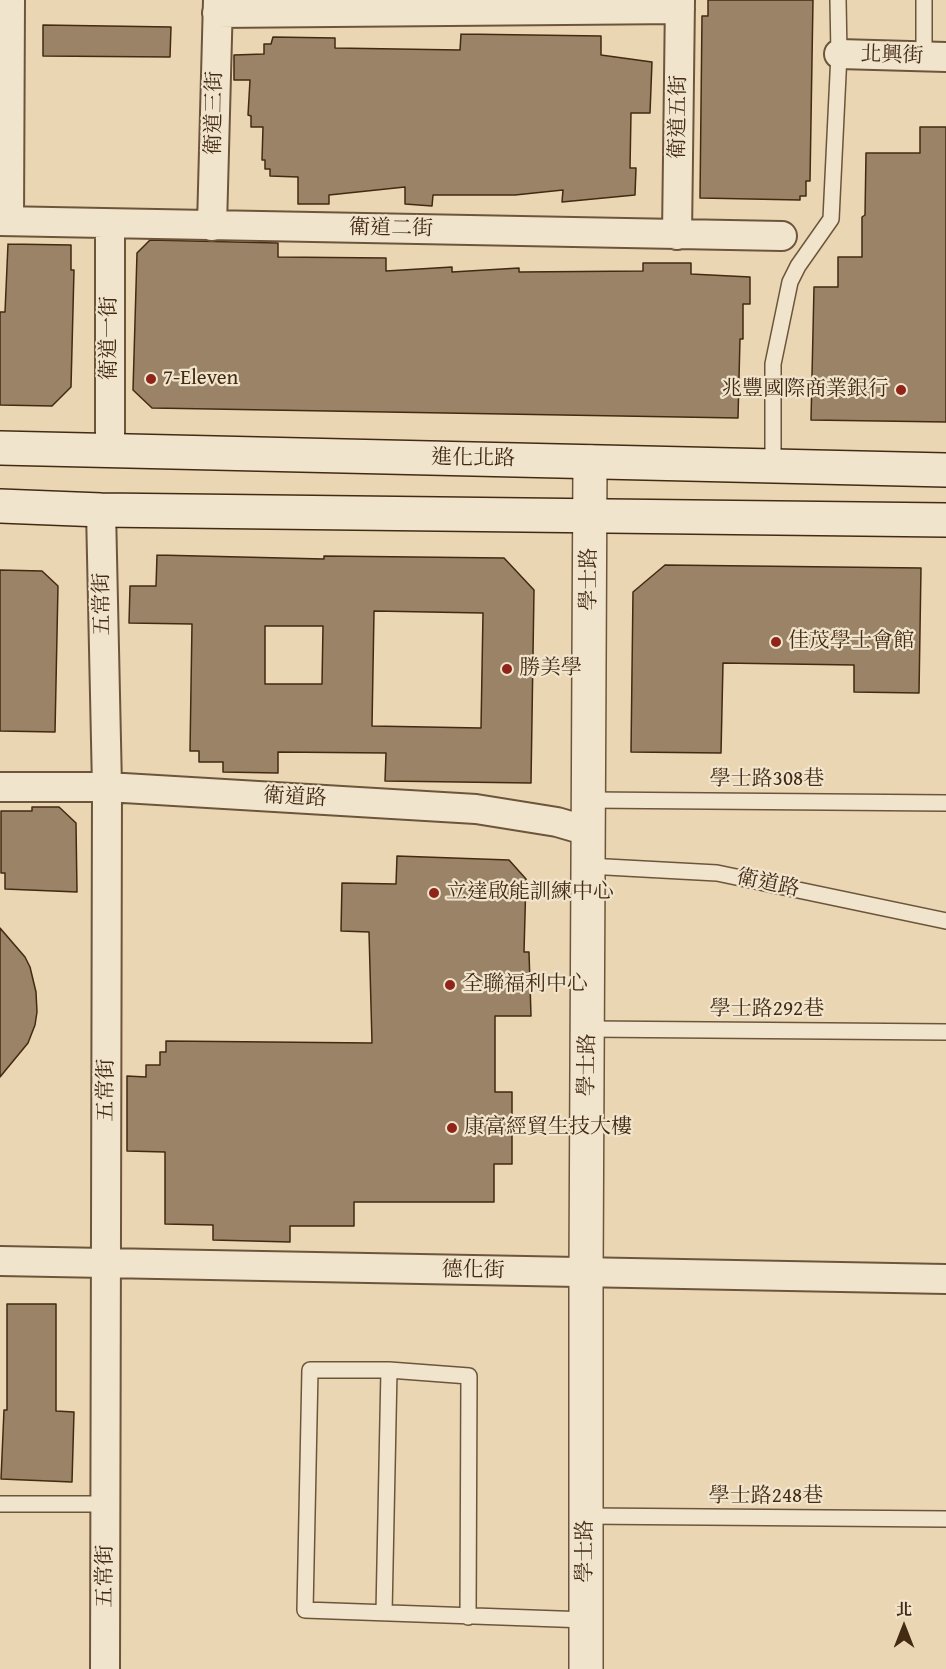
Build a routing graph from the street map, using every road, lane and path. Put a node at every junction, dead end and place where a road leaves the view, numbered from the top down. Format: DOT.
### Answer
graph roads {
  1 [pos="10,0"];
  2 [pos="838,0"];
  3 [pos="924,0"];
  4 [pos="680,4"];
  5 [pos="217,7"];
  6 [pos="839,54"];
  7 [pos="935,57"];
  8 [pos="5,221"];
  9 [pos="110,224"];
  10 [pos="212,226"];
  11 [pos="677,235"];
  12 [pos="782,236"];
  13 [pos="0,448"];
  14 [pos="110,451"];
  15 [pos="590,462"];
  16 [pos="773,465"];
  17 [pos="946,470"];
  18 [pos="0,506"];
  19 [pos="100,510"];
  20 [pos="591,517"];
  21 [pos="946,520"];
  22 [pos="0,787"];
  23 [pos="107,788"];
  24 [pos="946,803"];
  25 [pos="588,816"];
  26 [pos="588,866"];
  27 [pos="946,921"];
  28 [pos="589,1029"];
  29 [pos="946,1032"];
  30 [pos="0,1261"];
  31 [pos="107,1264"];
  32 [pos="586,1273"];
  33 [pos="946,1279"];
  34 [pos="389,1370"];
  35 [pos="0,1504"];
  36 [pos="106,1504"];
  37 [pos="586,1516"];
  38 [pos="946,1519"];
  39 [pos="384,1613"];
  40 [pos="468,1617"];
  41 [pos="587,1620"];
  42 [pos="105,1669"];
  43 [pos="586,1669"];
  1 -- 8 [label="street"];
  2 -- 6 [label="lane"];
  3 -- 7 [label="lane"];
  4 -- 5 [label="street"];
  4 -- 11 [label="street, 衛道五街"];
  5 -- 10 [label="street, 衛道三街"];
  6 -- 7 [label="street, 北興街"];
  6 -- 16 [label="lane"];
  8 -- 9 [label="street, 衛道二街"];
  9 -- 10 [label="street, 衛道二街"];
  9 -- 14 [label="street, 衛道一街"];
  10 -- 11 [label="street, 衛道二街"];
  11 -- 12 [label="street, 衛道二街"];
  13 -- 14 [label="main road, 進化北路"];
  14 -- 15 [label="main road, 進化北路"];
  15 -- 16 [label="main road, 進化北路"];
  15 -- 20 [label="main road, 學士路"];
  16 -- 17 [label="main road, 進化北路"];
  18 -- 19 [label="main road"];
  19 -- 20 [label="main road"];
  19 -- 23 [label="street, 五常街"];
  20 -- 21 [label="main road"];
  20 -- 25 [label="main road, 學士路"];
  22 -- 23 [label="street, 衛道路"];
  23 -- 25 [label="street, 衛道路"];
  23 -- 31 [label="street, 五常街"];
  24 -- 25 [label="lane, 學士路308巷"];
  25 -- 26 [label="main road, 學士路"];
  26 -- 27 [label="lane, 衛道路"];
  26 -- 28 [label="main road, 學士路"];
  28 -- 29 [label="lane, 學士路292巷"];
  28 -- 32 [label="main road, 學士路"];
  30 -- 31 [label="street, 德化街"];
  31 -- 32 [label="street, 德化街"];
  31 -- 36 [label="street, 五常街"];
  32 -- 33 [label="street, 德化街"];
  32 -- 37 [label="main road, 學士路"];
  34 -- 39 [label="lane"];
  34 -- 39 [label="lane"];
  34 -- 40 [label="lane"];
  35 -- 36 [label="lane"];
  36 -- 42 [label="street, 五常街"];
  37 -- 38 [label="lane, 學士路248巷"];
  37 -- 41 [label="main road, 學士路"];
  39 -- 40 [label="lane"];
  40 -- 41 [label="lane"];
  41 -- 43 [label="main road, 學士路"];
}
